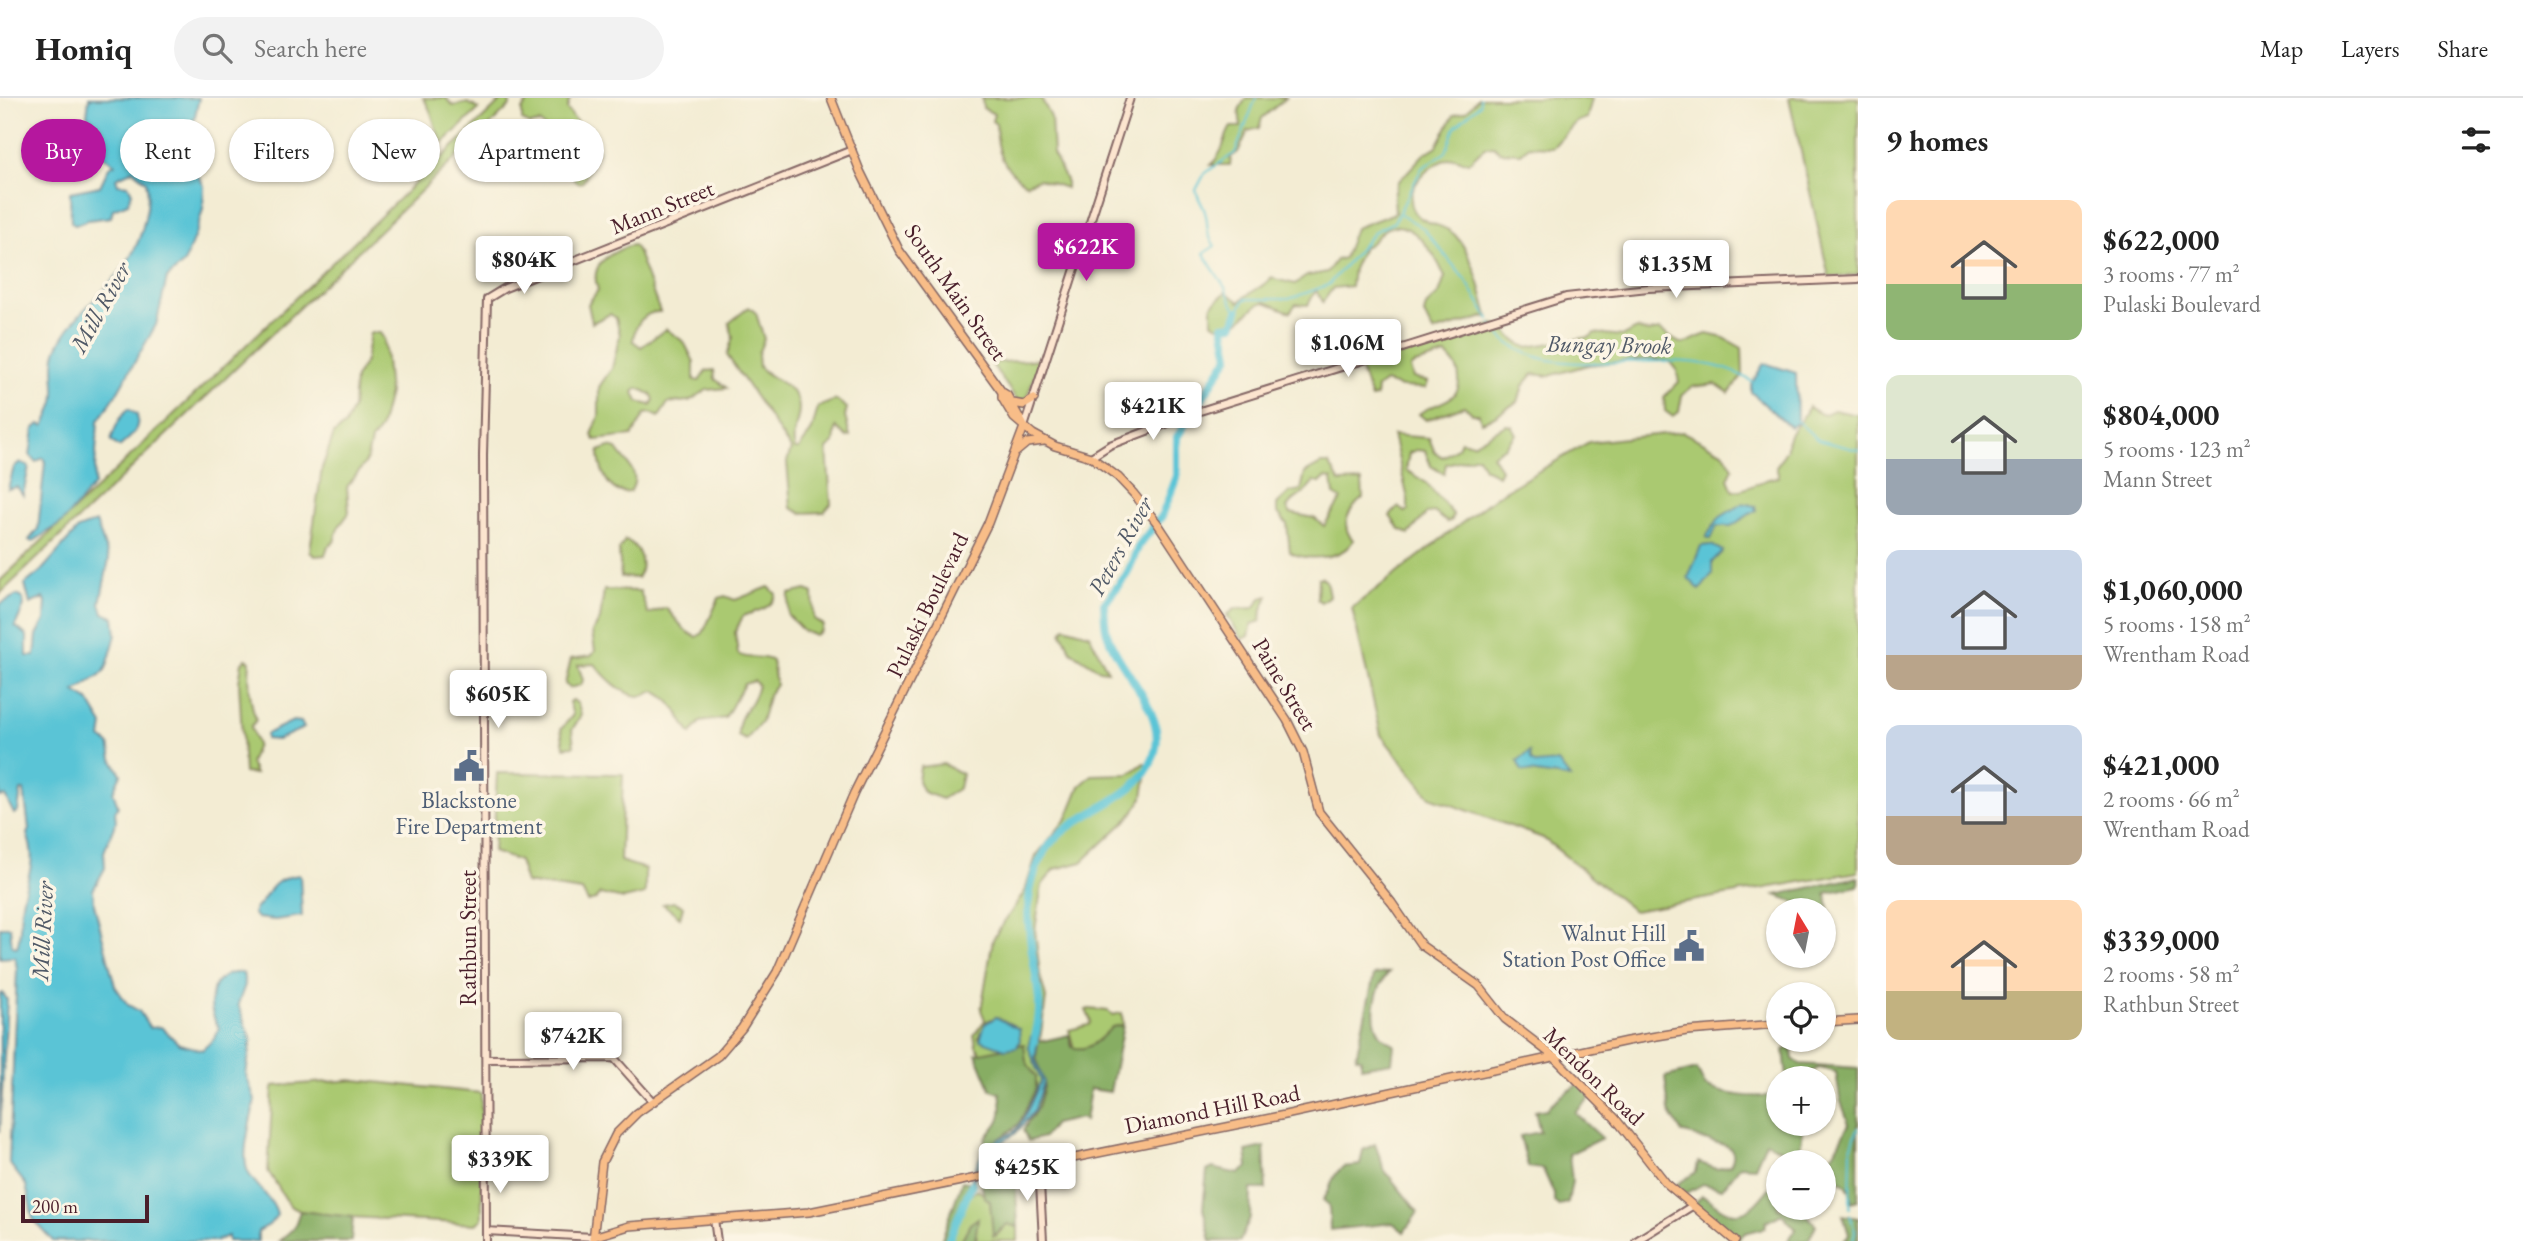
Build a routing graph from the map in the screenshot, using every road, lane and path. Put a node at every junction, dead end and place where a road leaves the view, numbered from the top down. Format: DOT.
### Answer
graph roads {
  1 [pos="831,98"];
  2 [pos="1130,98"];
  3 [pos="852,150"];
  4 [pos="1858,279"];
  5 [pos="487,299"];
  6 [pos="1002,392"];
  7 [pos="1034,399"];
  8 [pos="1013,403"];
  9 [pos="1024,427"];
  10 [pos="1044,442"];
  11 [pos="1015,454"];
  12 [pos="1094,459"];
  13 [pos="1421,945"];
  14 [pos="1858,1020"];
  15 [pos="1836,1021"];
  16 [pos="1766,1025"];
  17 [pos="1552,1055"];
  18 [pos="486,1059"];
  19 [pos="653,1102"];
  20 [pos="1039,1164"];
  21 [pos="1692,1206"];
  22 [pos="714,1219"];
  23 [pos="486,1231"];
  24 [pos="593,1239"];
  25 [pos="486,1241"];
  26 [pos="717,1241"];
  27 [pos="1043,1241"];
  28 [pos="1636,1241"];
  29 [pos="1734,1241"];
  1 -- 3 [label="main road, South Main Street"];
  2 -- 7 [label="street, Pulaski Boulevard"];
  3 -- 5 [label="street, Mann Street"];
  3 -- 6 [label="main road, South Main Street"];
  4 -- 12 [label="street"];
  5 -- 18 [label="street, Rathbun Street"];
  6 -- 8 [label="main road, South Main Street"];
  6 -- 9 [label="main road, South Main Street"];
  7 -- 8 [label="main road"];
  7 -- 9 [label="street, Pulaski Boulevard"];
  8 -- 9 [label="main road, South Main Street"];
  9 -- 10 [label="main road"];
  9 -- 11 [label="main road, Pulaski Boulevard"];
  10 -- 11 [label="main road"];
  10 -- 12 [label="main road"];
  11 -- 19 [label="main road, Pulaski Boulevard"];
  12 -- 13 [label="main road, Paine Street"];
  13 -- 17 [label="main road, Mendon Road"];
  14 -- 15 [label="main road"];
  16 -- 17 [label="main road, Diamond Hill Road"];
  17 -- 20 [label="main road, Diamond Hill Road"];
  17 -- 21 [label="main road, Mendon Road"];
  18 -- 19 [label="street"];
  18 -- 23 [label="street, Rathbun Street"];
  19 -- 24 [label="main road, Pulaski Boulevard"];
  20 -- 22 [label="main road, Diamond Hill Road"];
  20 -- 27 [label="street"];
  21 -- 28 [label="street"];
  21 -- 29 [label="main road, Mendon Road"];
  22 -- 24 [label="main road, Diamond Hill Road"];
  22 -- 26 [label="street"];
  23 -- 24 [label="street, Diamond Hill Road"];
  23 -- 25 [label="street, Rathbun Street"];
}
